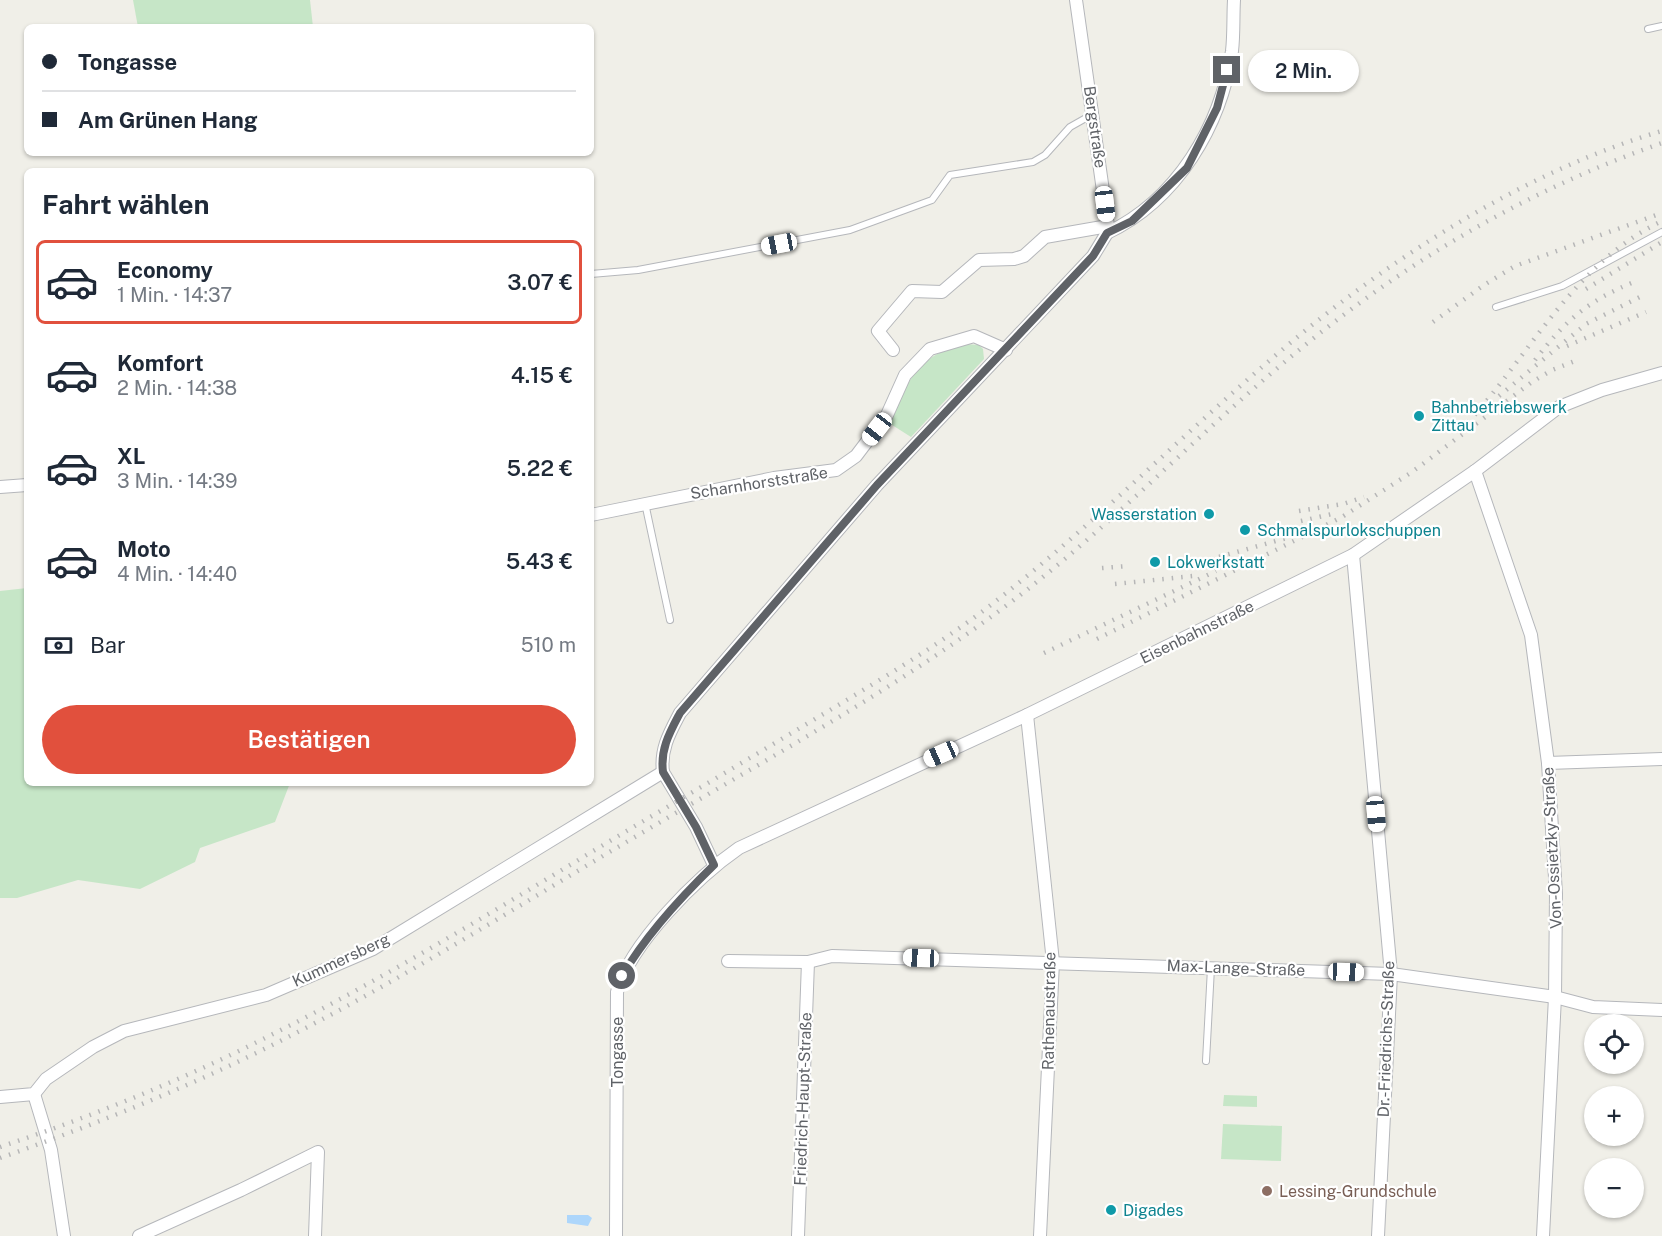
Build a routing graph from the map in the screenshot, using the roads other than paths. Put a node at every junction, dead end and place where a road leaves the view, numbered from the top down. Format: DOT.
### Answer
graph roads {
  1 [pos="1076,0"];
  2 [pos="1234,0"];
  3 [pos="1662,26"];
  4 [pos="1648,29"];
  5 [pos="1094,114"];
  6 [pos="1108,230"];
  7 [pos="1662,232"];
  8 [pos="594,274"];
  9 [pos="1496,307"];
  10 [pos="892,350"];
  11 [pos="1006,350"];
  12 [pos="1662,373"];
  13 [pos="1475,471"];
  14 [pos="24,485"];
  15 [pos="0,487"];
  16 [pos="645,502"];
  17 [pos="594,514"];
  18 [pos="1353,555"];
  19 [pos="670,620"];
  20 [pos="1027,715"];
  21 [pos="1662,759"];
  22 [pos="1548,763"];
  23 [pos="663,772"];
  24 [pos="714,865"];
  25 [pos="728,961"];
  26 [pos="808,962"];
  27 [pos="1053,962"];
  28 [pos="1211,968"];
  29 [pos="1391,974"];
  30 [pos="1555,997"];
  31 [pos="1662,1010"];
  32 [pos="1206,1061"];
  33 [pos="34,1094"];
  34 [pos="0,1097"];
  35 [pos="64,1236"];
  36 [pos="139,1236"];
  37 [pos="315,1236"];
  38 [pos="616,1236"];
  39 [pos="798,1236"];
  40 [pos="1040,1236"];
  41 [pos="1378,1236"];
  42 [pos="1543,1236"];
  1 -- 5 [label="street, Bergstraße"];
  2 -- 6 [label="street"];
  3 -- 4 [label="lane"];
  5 -- 6 [label="street, Bergstraße"];
  5 -- 8 [label="lane"];
  6 -- 10 [label="street"];
  6 -- 11 [label="street"];
  7 -- 9 [label="lane"];
  11 -- 16 [label="street, Scharnhorststraße"];
  11 -- 23 [label="street"];
  12 -- 13 [label="street, Eisenbahnstraße"];
  13 -- 18 [label="street, Eisenbahnstraße"];
  13 -- 22 [label="street, Von-Ossietzky-Straße"];
  14 -- 15 [label="street"];
  16 -- 17 [label="street, Scharnhorststraße"];
  16 -- 19 [label="lane"];
  18 -- 20 [label="street, Eisenbahnstraße"];
  18 -- 29 [label="street, Dr.-Friedrichs-Straße"];
  20 -- 24 [label="street, Eisenbahnstraße"];
  20 -- 27 [label="street, Rathenaustraße"];
  21 -- 22 [label="street"];
  22 -- 30 [label="street, Von-Ossietzky-Straße"];
  23 -- 24 [label="street"];
  23 -- 33 [label="street, Kummersberg"];
  24 -- 38 [label="street, Tongasse"];
  25 -- 26 [label="street, Max-Lange-Straße"];
  26 -- 27 [label="street, Max-Lange-Straße"];
  26 -- 39 [label="street, Friedrich-Haupt-Straße"];
  27 -- 28 [label="street, Max-Lange-Straße"];
  27 -- 40 [label="street, Rathenaustraße"];
  28 -- 29 [label="street, Max-Lange-Straße"];
  28 -- 32 [label="lane"];
  29 -- 30 [label="street, Max-Lange-Straße"];
  29 -- 41 [label="street, Dr.-Friedrichs-Straße"];
  30 -- 31 [label="street, Max-Lange-Straße"];
  30 -- 42 [label="street, Von-Ossietzky-Straße"];
  33 -- 34 [label="street"];
  33 -- 35 [label="street"];
  36 -- 37 [label="street"];
}
